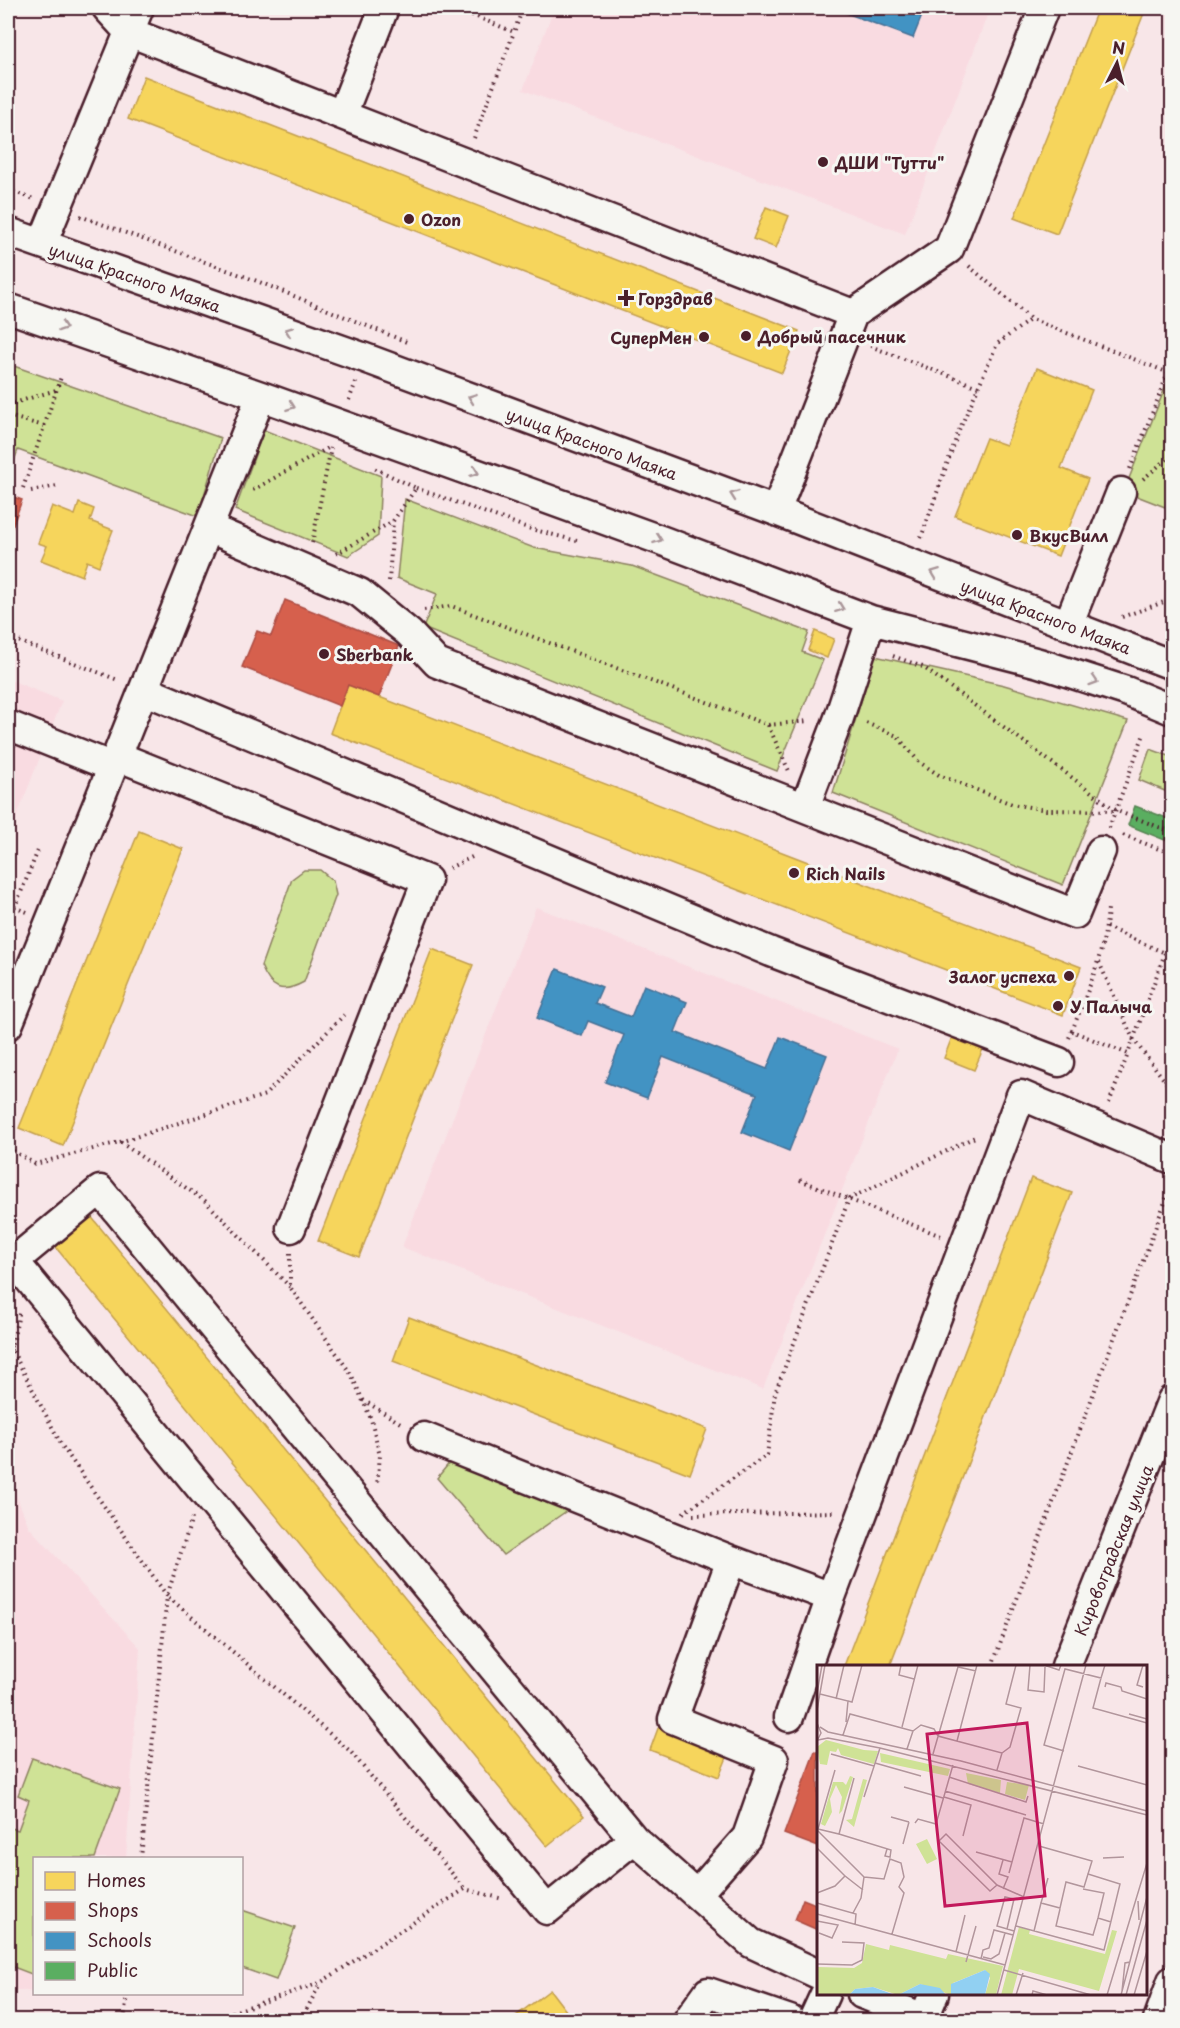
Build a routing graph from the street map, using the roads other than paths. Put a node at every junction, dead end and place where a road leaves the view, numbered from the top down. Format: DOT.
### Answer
graph roads {
  1 [pos="107,8"];
  2 [pos="384,8"];
  3 [pos="1044,8"];
  4 [pos="134,20"];
  5 [pos="342,115"];
  6 [pos="8,232"];
  7 [pos="42,244"];
  8 [pos="8,308"];
  9 [pos="848,325"];
  10 [pos="261,396"];
  11 [pos="1121,492"];
  12 [pos="776,511"];
  13 [pos="212,519"];
  14 [pos="1068,625"];
  15 [pos="867,632"];
  16 [pos="1173,665"];
  17 [pos="144,690"];
  18 [pos="1173,710"];
  19 [pos="8,725"];
  20 [pos="115,762"];
  21 [pos="805,807"];
  22 [pos="1101,851"];
  23 [pos="8,1025"];
  24 [pos="1059,1062"];
  25 [pos="1173,1159"];
  26 [pos="291,1228"];
  27 [pos="1173,1400"];
  28 [pos="1166,1436"];
  29 [pos="423,1437"];
  30 [pos="731,1560"];
  31 [pos="831,1597"];
  32 [pos="1066,1665"];
  33 [pos="789,1717"];
  34 [pos="634,1839"];
  35 [pos="697,1894"];
  36 [pos="817,1973"];
  37 [pos="1173,1981"];
  38 [pos="825,1995"];
  39 [pos="866,1995"];
  40 [pos="927,2011"];
  41 [pos="688,2020"];
  42 [pos="790,2020"];
  43 [pos="813,2020"];
  44 [pos="1158,2020"];
  1 -- 4 [label="street"];
  2 -- 5 [label="street"];
  3 -- 9 [label="street"];
  4 -- 5 [label="street"];
  4 -- 7 [label="street"];
  5 -- 9 [label="street"];
  6 -- 7 [label="street, улица Красного Маяка"];
  12 -- 7 [label="street, улица Красного Маяка, one-way"];
  8 -- 10 [label="street, one-way"];
  9 -- 12 [label="street"];
  10 -- 13 [label="street"];
  10 -- 15 [label="street, one-way"];
  11 -- 14 [label="street"];
  14 -- 12 [label="street, улица Красного Маяка, one-way"];
  13 -- 17 [label="street"];
  13 -- 21 [label="street"];
  14 -- 16 [label="street, улица Красного Маяка"];
  15 -- 18 [label="street, one-way"];
  15 -- 21 [label="street"];
  17 -- 20 [label="street"];
  17 -- 24 [label="street"];
  19 -- 20 [label="street"];
  20 -- 23 [label="street"];
  20 -- 26 [label="street"];
  21 -- 22 [label="street"];
  25 -- 31 [label="street"];
  27 -- 28 [label="street, Кировоградская улица"];
  28 -- 32 [label="street, Кировоградская улица"];
  29 -- 30 [label="street"];
  30 -- 31 [label="street"];
  30 -- 35 [label="street"];
  31 -- 33 [label="street"];
  34 -- 34 [label="street"];
  34 -- 35 [label="street"];
  35 -- 36 [label="street"];
  37 -- 44 [label="street"];
  38 -- 43 [label="street"];
  39 -- 40 [label="street"];
  41 -- 42 [label="street"];
}
